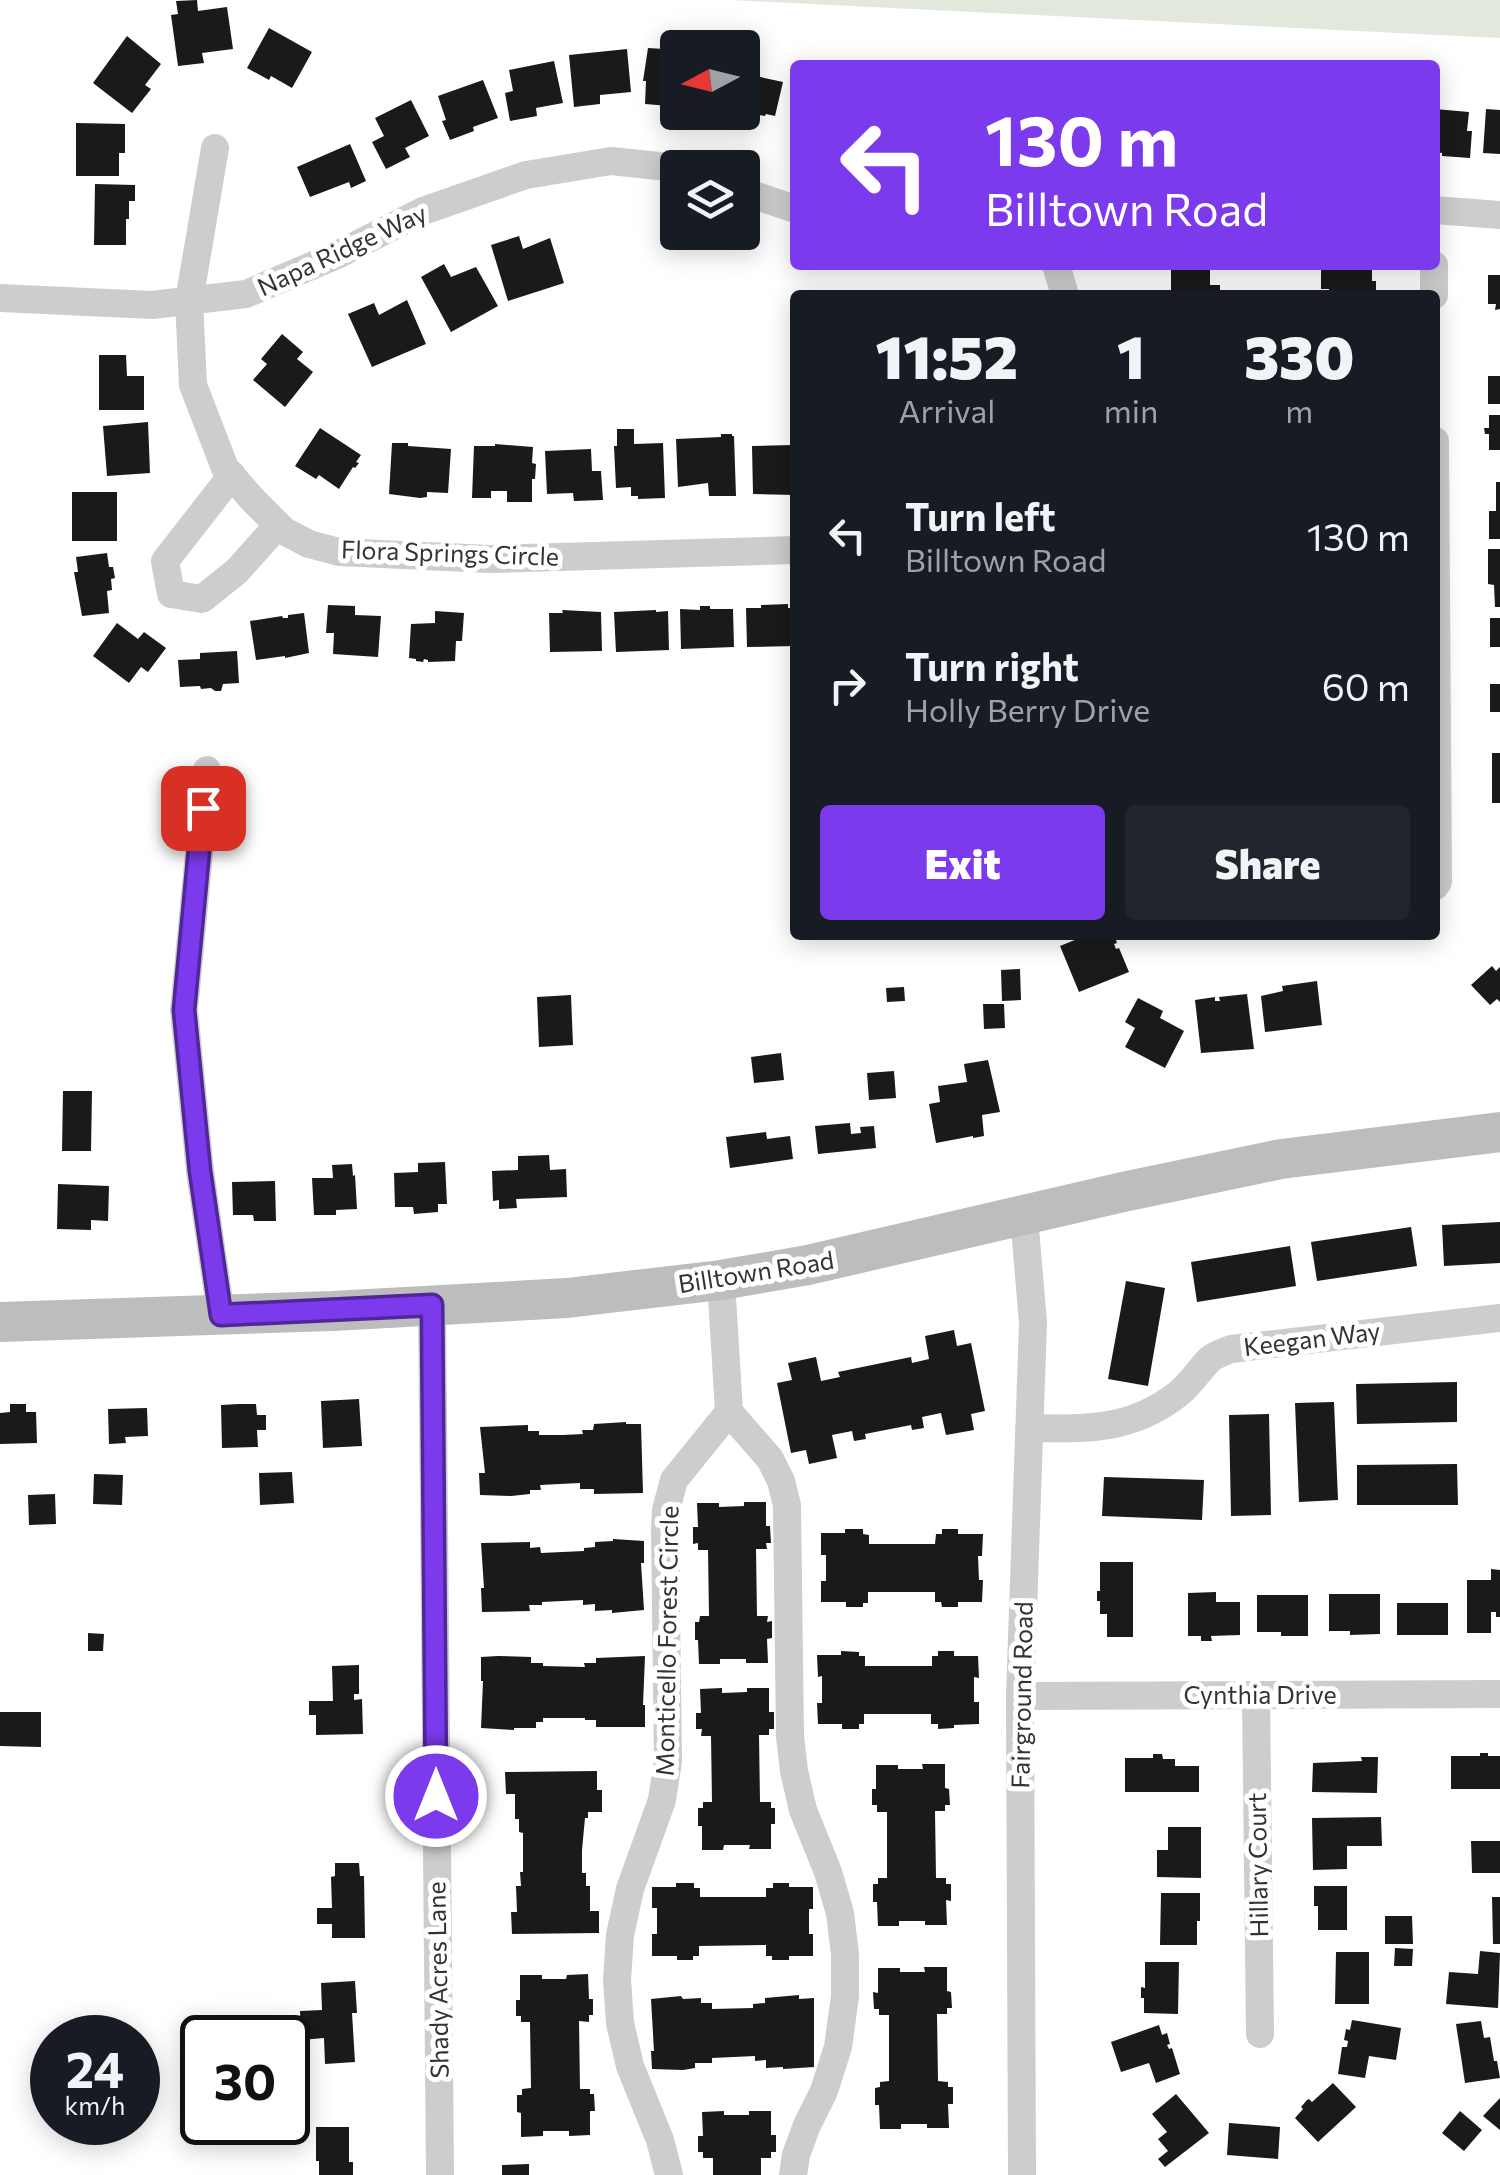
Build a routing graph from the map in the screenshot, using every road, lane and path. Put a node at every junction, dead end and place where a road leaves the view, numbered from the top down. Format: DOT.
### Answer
graph roads {
  1 [pos="216,148"];
  2 [pos="660,166"];
  3 [pos="760,197"];
  4 [pos="790,208"];
  5 [pos="1440,210"];
  6 [pos="1500,216"];
  7 [pos="0,298"];
  8 [pos="190,300"];
  9 [pos="232,475"];
  10 [pos="278,524"];
  11 [pos="790,550"];
  12 [pos="207,770"];
  13 [pos="1500,1132"];
  14 [pos="1024,1216"];
  15 [pos="721,1280"];
  16 [pos="432,1305"];
  17 [pos="221,1315"];
  18 [pos="1500,1318"];
  19 [pos="0,1322"];
  20 [pos="729,1412"];
  21 [pos="1030,1428"];
  22 [pos="1500,1694"];
  23 [pos="1256,1695"];
  24 [pos="1020,1696"];
  25 [pos="1260,2034"];
  26 [pos="440,2175"];
  27 [pos="669,2175"];
  28 [pos="793,2175"];
  29 [pos="1022,2175"];
  1 -- 8 [label="street, Flora Springs Circle"];
  2 -- 8 [label="street, Napa Ridge Way"];
  3 -- 4 [label="street"];
  5 -- 6 [label="street"];
  7 -- 8 [label="street, Napa Ridge Way"];
  8 -- 9 [label="street, Flora Springs Circle"];
  9 -- 10 [label="street, Flora Springs Circle"];
  9 -- 10 [label="street"];
  10 -- 11 [label="street, Flora Springs Circle"];
  12 -- 17 [label="street"];
  13 -- 14 [label="main road, Billtown Road"];
  14 -- 15 [label="main road, Billtown Road"];
  14 -- 21 [label="street, Fairground Road"];
  15 -- 16 [label="main road, Billtown Road"];
  15 -- 20 [label="street"];
  16 -- 17 [label="main road, Billtown Road"];
  16 -- 26 [label="street, Shady Acres Lane"];
  17 -- 19 [label="main road, Billtown Road"];
  18 -- 21 [label="street, Keegan Way"];
  20 -- 27 [label="street, Monticello Forest Circle"];
  20 -- 28 [label="street"];
  21 -- 24 [label="street, Fairground Road"];
  22 -- 23 [label="street, Cynthia Drive"];
  23 -- 24 [label="street, Cynthia Drive"];
  23 -- 25 [label="street, Hillary Court"];
  24 -- 29 [label="street, Fairground Road"];
}
